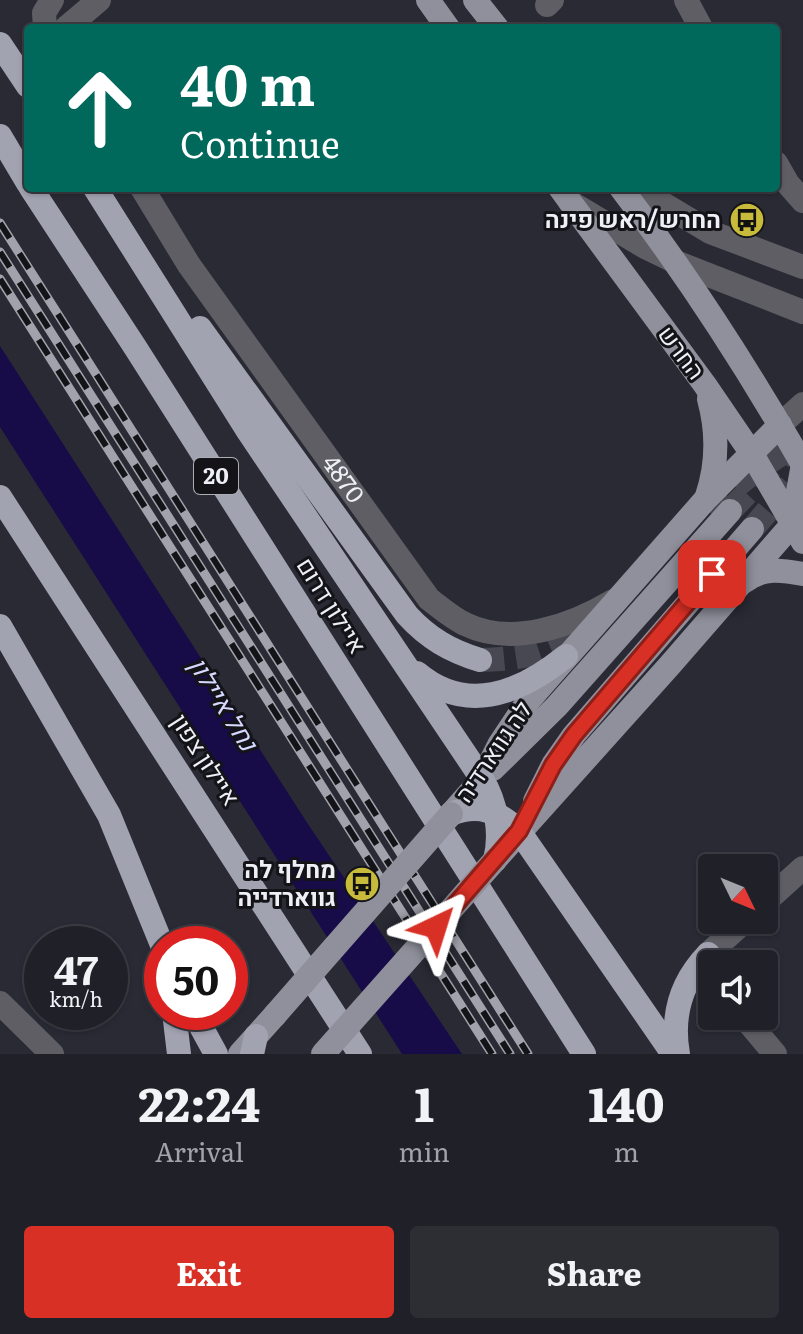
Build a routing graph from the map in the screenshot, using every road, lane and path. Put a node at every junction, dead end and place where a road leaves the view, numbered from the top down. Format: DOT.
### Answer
graph roads {
  1 [pos="52,0"];
  2 [pos="99,0"];
  3 [pos="428,0"];
  4 [pos="475,0"];
  5 [pos="686,0"];
  6 [pos="45,24"];
  7 [pos="71,24"];
  8 [pos="445,24"];
  9 [pos="494,24"];
  10 [pos="699,24"];
  11 [pos="0,44"];
  12 [pos="24,80"];
  13 [pos="0,136"];
  14 [pos="780,170"];
  15 [pos="24,177"];
  16 [pos="33,192"];
  17 [pos="144,192"];
  18 [pos="624,192"];
  19 [pos="644,192"];
  20 [pos="99,194"];
  21 [pos="564,194"];
  22 [pos="803,201"];
  23 [pos="678,263"];
  24 [pos="803,267"];
  25 [pos="803,312"];
  26 [pos="705,385"];
  27 [pos="803,404"];
  28 [pos="780,425"];
  29 [pos="752,454"];
  30 [pos="803,465"];
  31 [pos="0,497"];
  32 [pos="705,500"];
  33 [pos="730,511"];
  34 [pos="799,526"];
  35 [pos="752,529"];
  36 [pos="803,574"];
  37 [pos="740,585"];
  38 [pos="618,598"];
  39 [pos="0,626"];
  40 [pos="399,654"];
  41 [pos="566,656"];
  42 [pos="480,660"];
  43 [pos="482,779"];
  44 [pos="494,812"];
  45 [pos="451,814"];
  46 [pos="519,831"];
  47 [pos="495,860"];
  48 [pos="803,868"];
  49 [pos="778,890"];
  50 [pos="153,926"];
  51 [pos="733,934"];
  52 [pos="719,950"];
  53 [pos="698,965"];
  54 [pos="0,1003"];
  55 [pos="176,1030"];
  56 [pos="203,1030"];
  57 [pos="755,1030"];
  58 [pos="249,1048"];
  59 [pos="52,1054"];
  60 [pos="179,1054"];
  61 [pos="216,1054"];
  62 [pos="323,1054"];
  63 [pos="360,1054"];
  64 [pos="584,1054"];
  65 [pos="676,1054"];
  66 [pos="775,1054"];
  1 -- 6 [label="street"];
  2 -- 7 [label="street"];
  3 -- 8 [label="main road"];
  4 -- 9 [label="main road"];
  5 -- 10 [label="street"];
  11 -- 12 [label="highway"];
  13 -- 15 [label="highway, איילון דרום / 20"];
  14 -- 22 [label="street"];
  16 -- 64 [label="highway, איילון דרום / 20"];
  17 -- 38 [label="street, 4870"];
  18 -- 23 [label="main road, החרש"];
  19 -- 24 [label="street"];
  20 -- 40 [label="highway"];
  20 -- 42 [label="highway"];
  21 -- 23 [label="street"];
  21 -- 26 [label="main road, החרש"];
  23 -- 25 [label="street"];
  23 -- 28 [label="main road, החרש"];
  26 -- 29 [label="main road, החרש"];
  26 -- 32 [label="main road"];
  27 -- 28 [label="street"];
  28 -- 29 [label="main road, לה גווארדיה"];
  28 -- 30 [label="main road, החרש"];
  29 -- 32 [label="main road, לה גווארדיה"];
  29 -- 34 [label="main road, החרש"];
  30 -- 34 [label="main road"];
  31 -- 63 [label="highway, איילון צפון"];
  32 -- 38 [label="main road, לה גווארדיה"];
  33 -- 43 [label="main road"];
  34 -- 37 [label="main road"];
  35 -- 46 [label="main road"];
  36 -- 37 [label="main road"];
  37 -- 46 [label="main road"];
  38 -- 41 [label="main road, לה גווארדיה"];
  39 -- 50 [label="highway"];
  40 -- 41 [label="highway"];
  40 -- 43 [label="highway"];
  41 -- 43 [label="main road, לה גווארדיה"];
  43 -- 44 [label="highway"];
  43 -- 45 [label="main road, לה גווארדיה"];
  44 -- 45 [label="highway"];
  44 -- 46 [label="highway"];
  44 -- 47 [label="highway"];
  45 -- 58 [label="main road, לה גווארדיה, bridge"];
  46 -- 47 [label="main road"];
  46 -- 65 [label="highway"];
  47 -- 62 [label="main road, bridge"];
  48 -- 49 [label="street"];
  51 -- 52 [label="street"];
  53 -- 65 [label="highway"];
  54 -- 59 [label="street"];
  55 -- 60 [label="highway"];
  56 -- 61 [label="highway"];
  57 -- 66 [label="street"];
}
